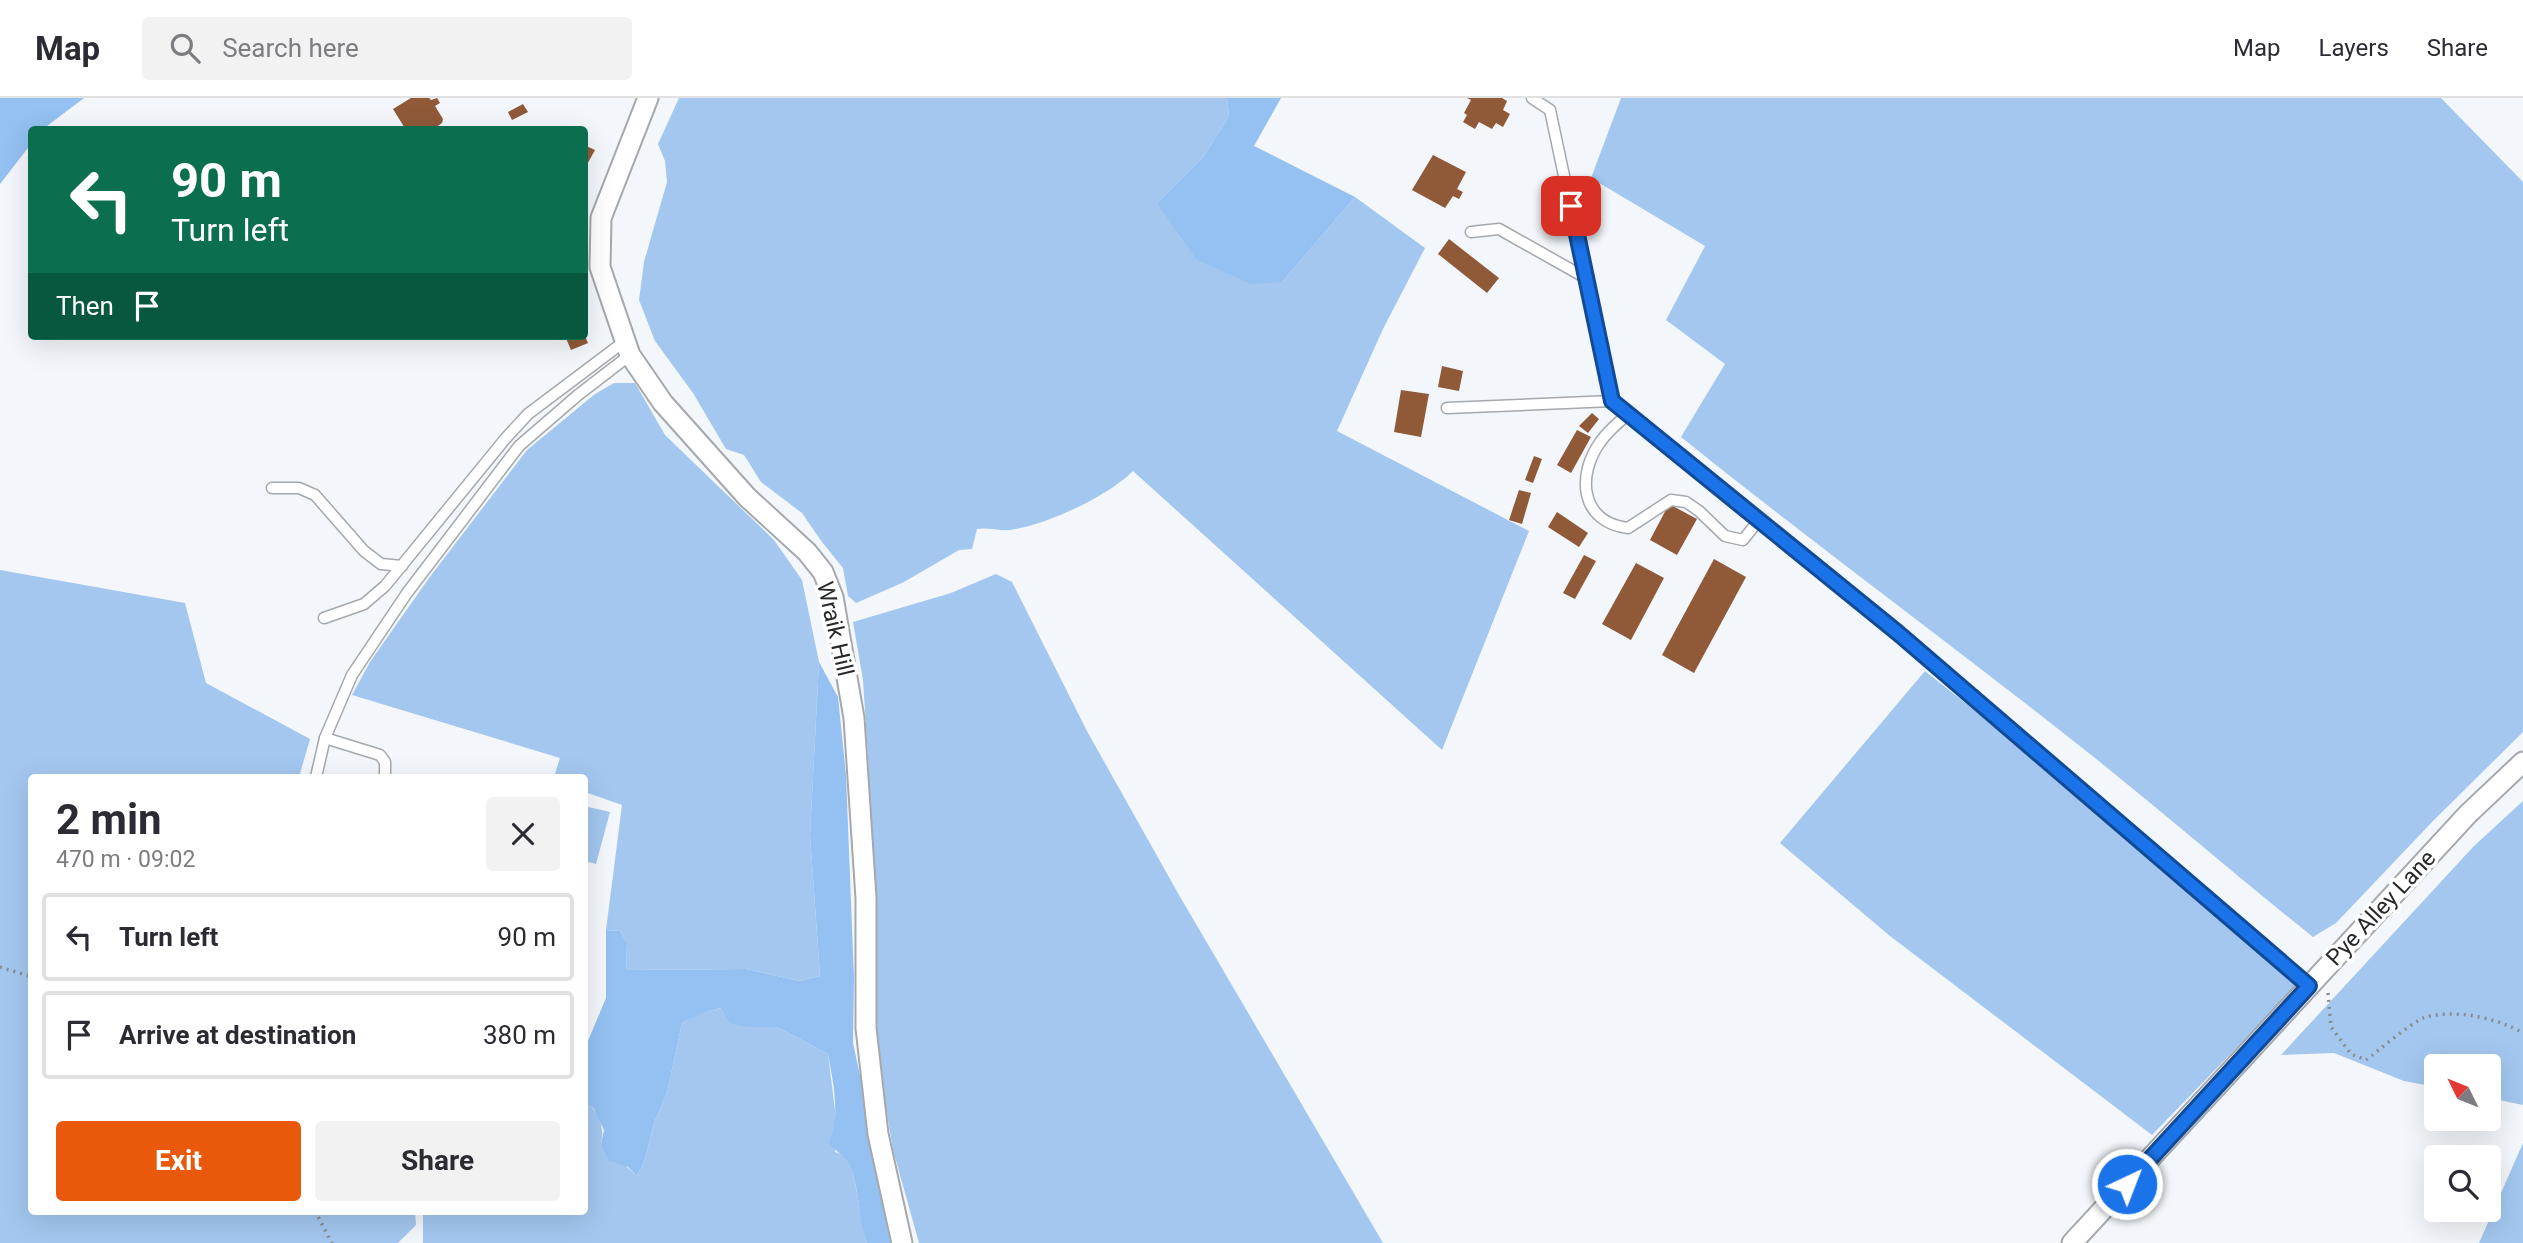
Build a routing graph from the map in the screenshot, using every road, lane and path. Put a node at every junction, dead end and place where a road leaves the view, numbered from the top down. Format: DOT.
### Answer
graph roads {
  1 [pos="648,98"];
  2 [pos="1532,98"];
  3 [pos="1471,232"];
  4 [pos="1586,278"];
  5 [pos="627,348"];
  6 [pos="1612,401"];
  7 [pos="1447,408"];
  8 [pos="1628,414"];
  9 [pos="272,488"];
  10 [pos="1759,520"];
  11 [pos="402,566"];
  12 [pos="324,618"];
  13 [pos="325,738"];
  14 [pos="2523,762"];
  15 [pos="317,774"];
  16 [pos="385,774"];
  17 [pos="0,967"];
  18 [pos="28,976"];
  19 [pos="2315,980"];
  20 [pos="2523,1033"];
  21 [pos="317,1215"];
  22 [pos="332,1243"];
  23 [pos="902,1243"];
  24 [pos="2072,1243"];
  1 -- 5 [label="street, Wraik Hill"];
  2 -- 4 [label="lane"];
  3 -- 4 [label="lane"];
  4 -- 6 [label="lane"];
  5 -- 11 [label="lane"];
  5 -- 13 [label="lane"];
  5 -- 23 [label="street, Wraik Hill"];
  6 -- 7 [label="lane"];
  6 -- 8 [label="lane"];
  8 -- 10 [label="lane"];
  8 -- 10 [label="lane"];
  9 -- 11 [label="lane"];
  10 -- 19 [label="lane"];
  11 -- 12 [label="lane"];
  13 -- 15 [label="lane"];
  13 -- 16 [label="lane"];
  14 -- 19 [label="street, Pye Alley Lane"];
  17 -- 18 [label="path"];
  19 -- 20 [label="path"];
  19 -- 24 [label="street, Pye Alley Lane"];
  21 -- 22 [label="path"];
}
